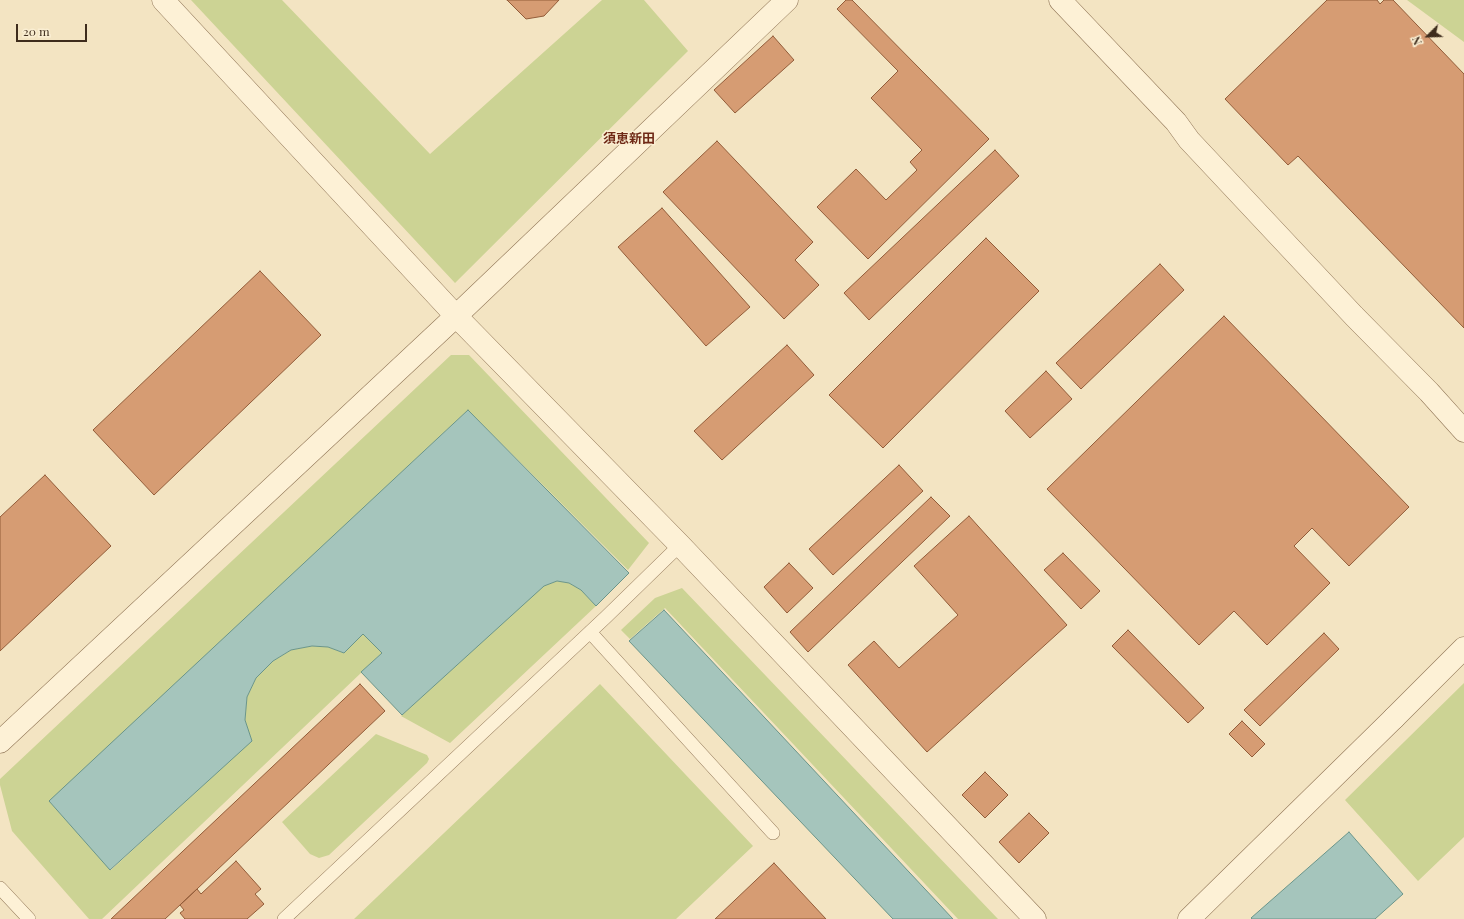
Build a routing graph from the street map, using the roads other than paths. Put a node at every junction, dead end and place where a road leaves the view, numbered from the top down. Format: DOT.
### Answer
graph roads {
  1 [pos="163,0"];
  2 [pos="787,0"];
  3 [pos="1060,0"];
  4 [pos="456,316"];
  5 [pos="1464,431"];
  6 [pos="680,545"];
  7 [pos="590,632"];
  8 [pos="1464,648"];
  9 [pos="0,742"];
  10 [pos="773,833"];
  11 [pos="0,888"];
  12 [pos="29,919"];
  13 [pos="284,919"];
  14 [pos="1036,919"];
  15 [pos="1189,919"];
  1 -- 4 [label="street"];
  2 -- 4 [label="street"];
  3 -- 5 [label="street"];
  4 -- 6 [label="street"];
  4 -- 9 [label="street"];
  6 -- 7 [label="lane"];
  6 -- 14 [label="street"];
  7 -- 10 [label="lane"];
  7 -- 13 [label="lane"];
  8 -- 15 [label="street"];
  11 -- 12 [label="lane"];
}
